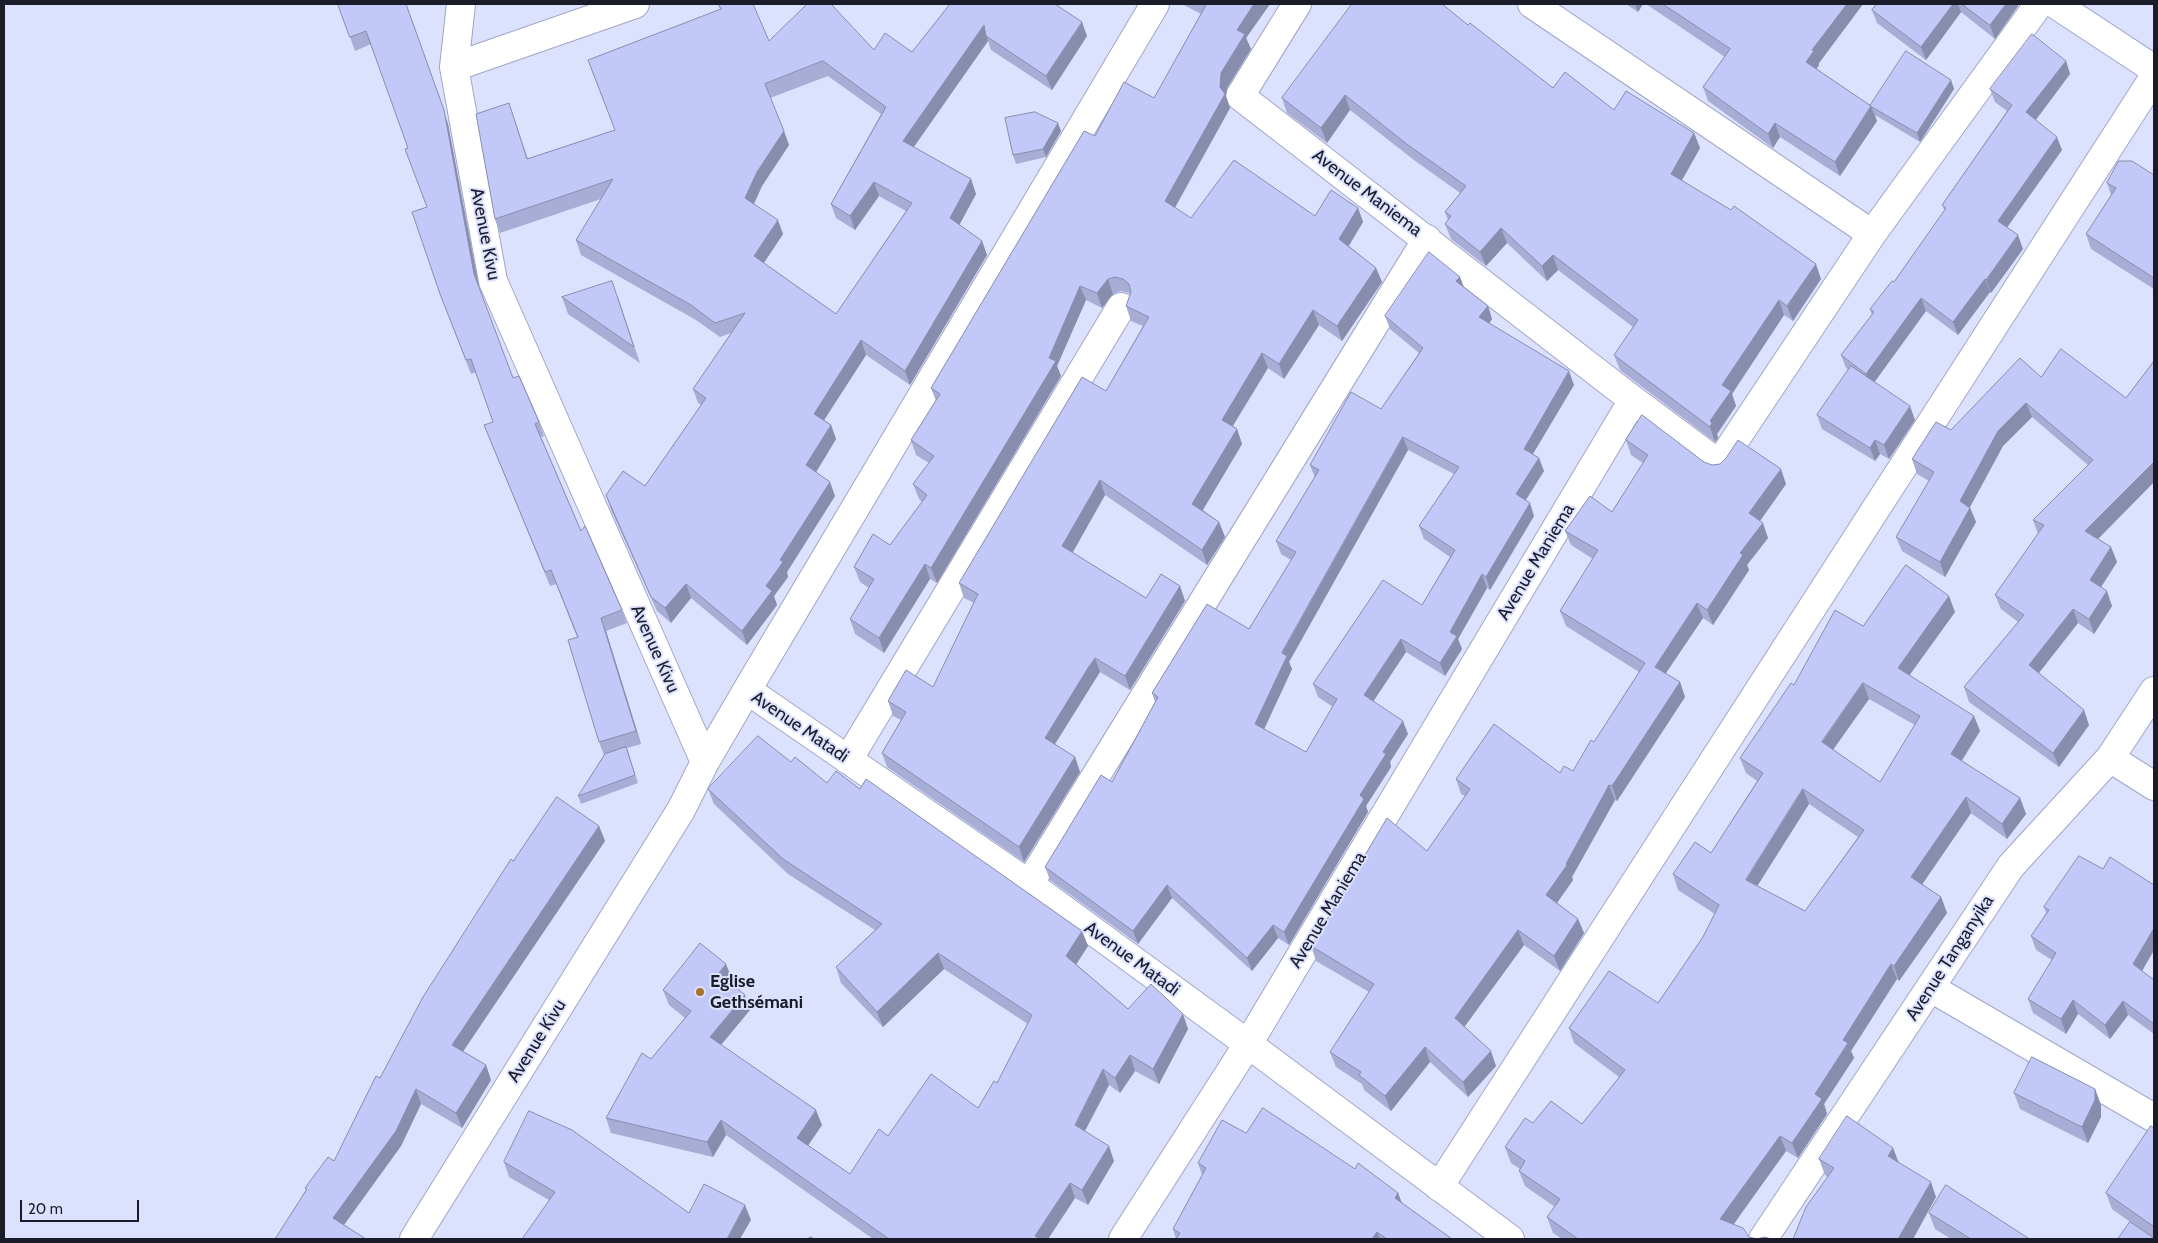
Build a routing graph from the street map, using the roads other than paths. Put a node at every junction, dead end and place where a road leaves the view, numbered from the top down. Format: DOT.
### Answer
graph roads {
  1 [pos="460,4"];
  2 [pos="635,4"];
  3 [pos="1155,4"];
  4 [pos="1297,4"];
  5 [pos="1532,4"];
  6 [pos="2039,4"];
  7 [pos="2055,4"];
  8 [pos="454,67"];
  9 [pos="2154,69"];
  10 [pos="2154,77"];
  11 [pos="1872,234"];
  12 [pos="1427,239"];
  13 [pos="1121,307"];
  14 [pos="1632,400"];
  15 [pos="746,690"];
  16 [pos="2154,690"];
  17 [pos="2110,758"];
  18 [pos="848,760"];
  19 [pos="705,762"];
  20 [pos="2154,786"];
  21 [pos="1028,884"];
  22 [pos="1931,988"];
  23 [pos="1248,1044"];
  24 [pos="2154,1118"];
  25 [pos="1439,1187"];
  26 [pos="414,1239"];
  27 [pos="1123,1239"];
  28 [pos="1510,1239"];
  29 [pos="1763,1239"];
  1 -- 8 [label="street, Avenue Kivu"];
  2 -- 8 [label="street"];
  3 -- 15 [label="street"];
  4 -- 12 [label="street, Avenue Maniema"];
  5 -- 11 [label="street"];
  6 -- 11 [label="street"];
  7 -- 9 [label="street"];
  8 -- 19 [label="street, Avenue Kivu"];
  10 -- 25 [label="street"];
  11 -- 14 [label="street"];
  12 -- 14 [label="street, Avenue Maniema"];
  12 -- 21 [label="street"];
  13 -- 18 [label="street"];
  14 -- 23 [label="street, Avenue Maniema"];
  15 -- 18 [label="street, Avenue Matadi"];
  15 -- 19 [label="street"];
  16 -- 17 [label="street, Avenue Tanganyika"];
  17 -- 20 [label="street"];
  17 -- 22 [label="street, Avenue Tanganyika"];
  18 -- 21 [label="street, Avenue Matadi"];
  19 -- 26 [label="street, Avenue Kivu"];
  21 -- 23 [label="street, Avenue Matadi"];
  22 -- 24 [label="street"];
  22 -- 29 [label="street, Avenue Tanganyika"];
  23 -- 25 [label="street, Avenue Matadi"];
  23 -- 27 [label="street, Avenue Maniema"];
  25 -- 28 [label="street, Avenue Matadi"];
}
